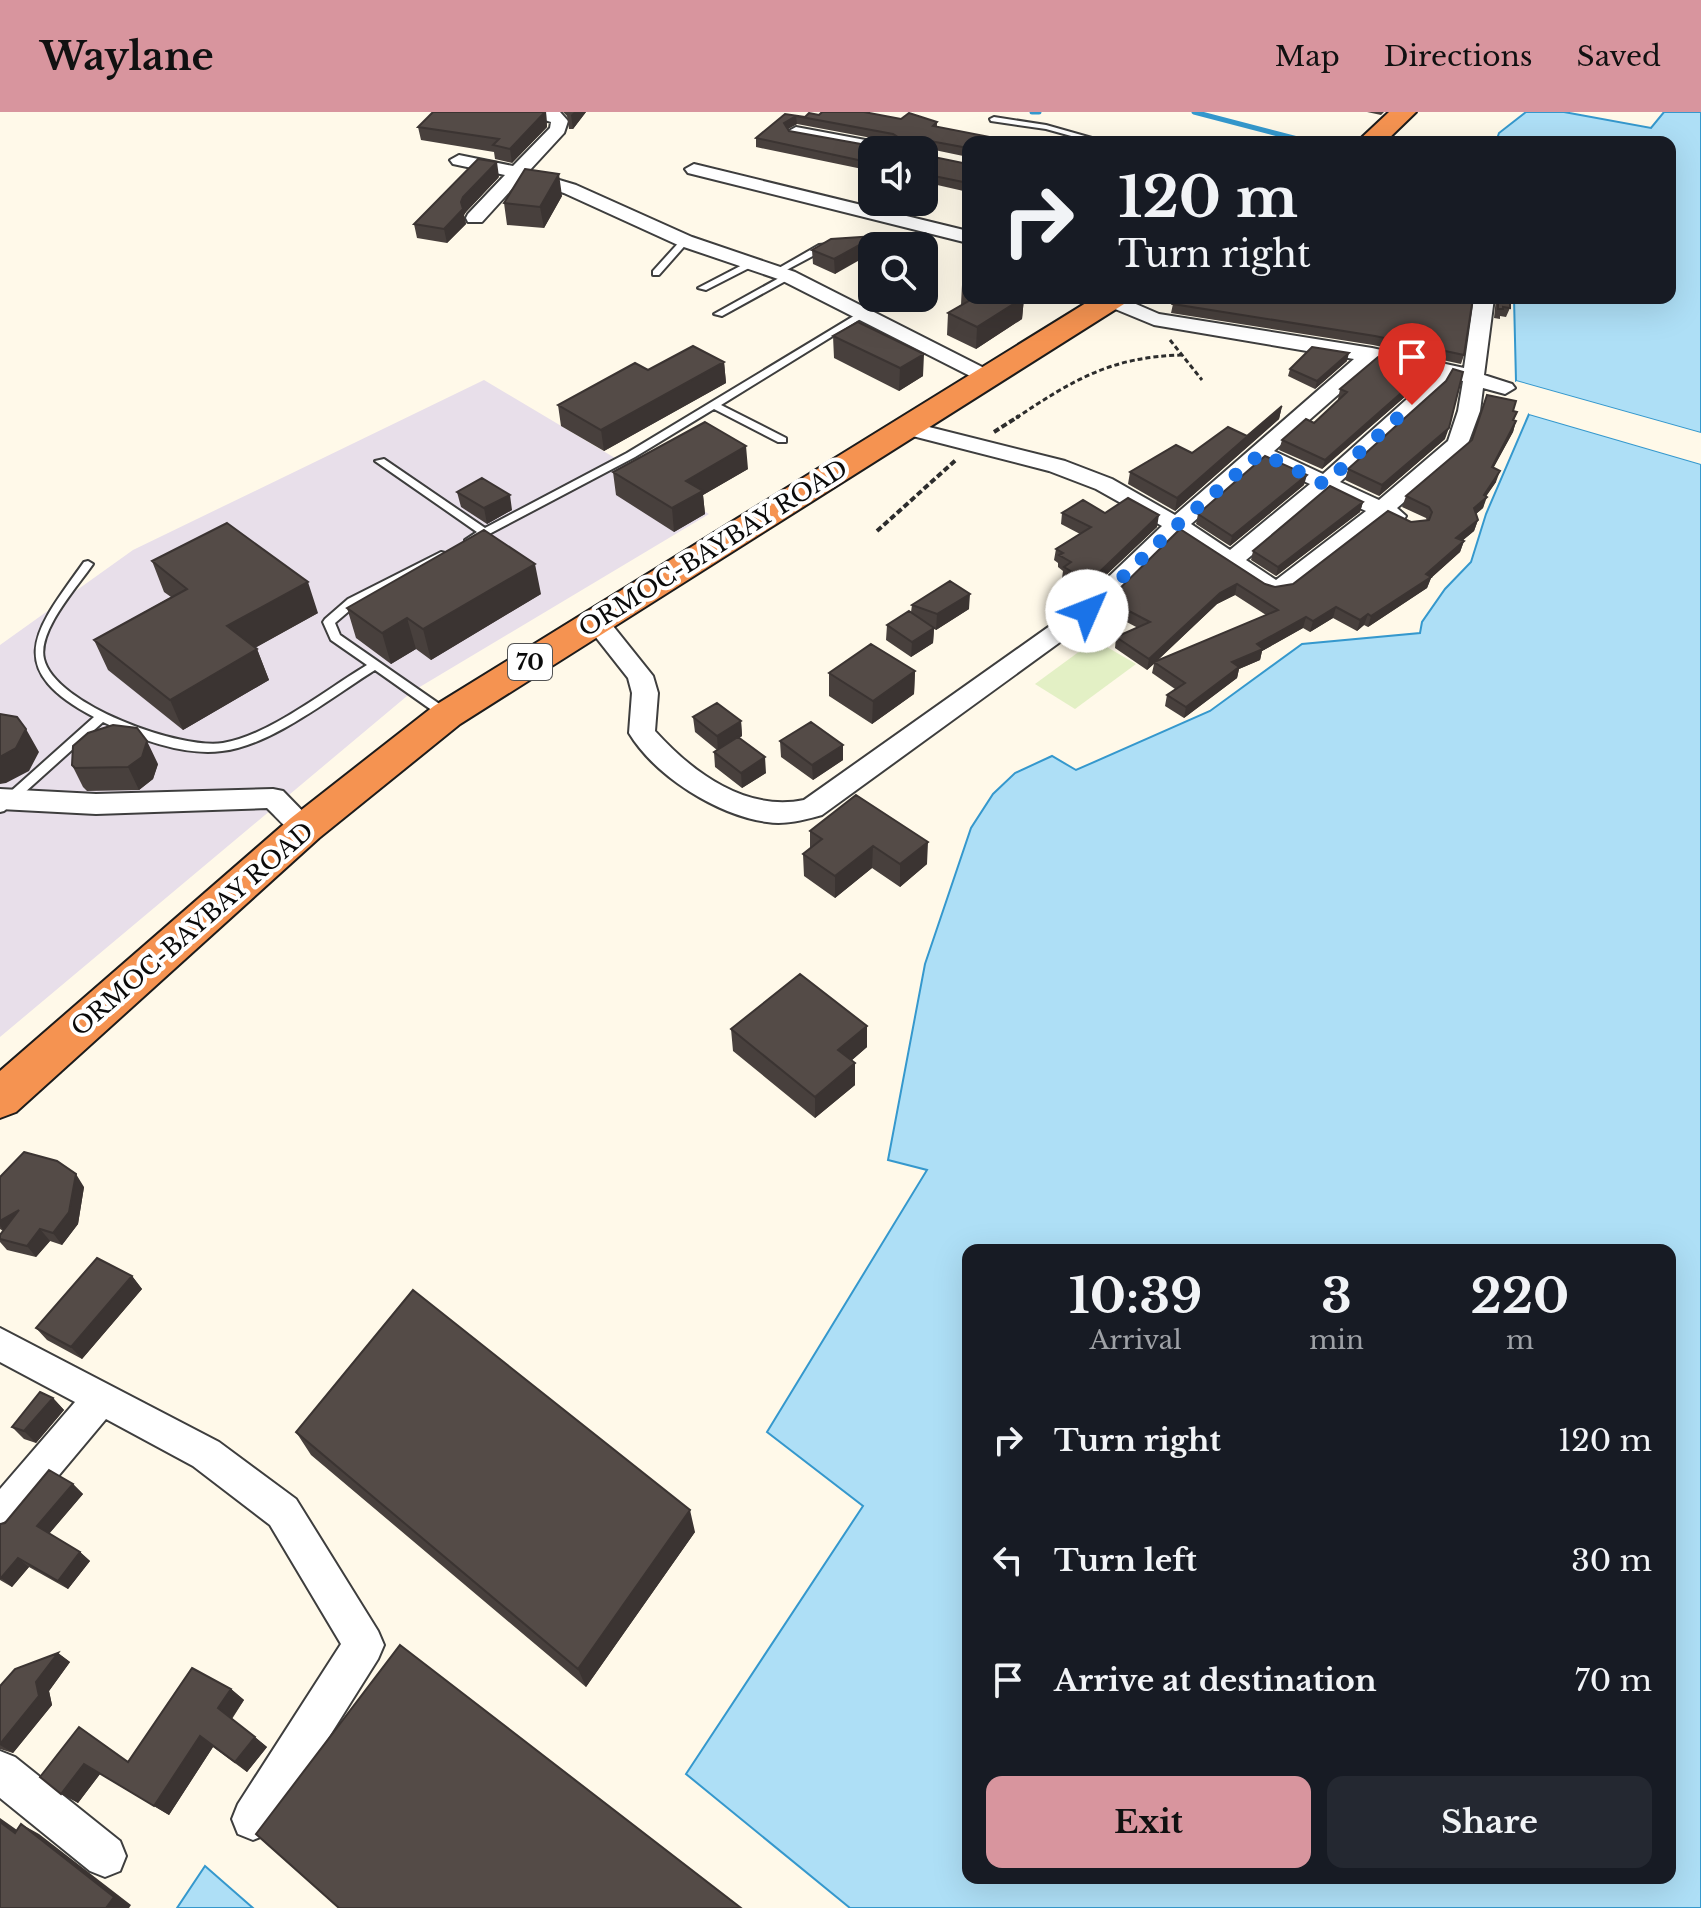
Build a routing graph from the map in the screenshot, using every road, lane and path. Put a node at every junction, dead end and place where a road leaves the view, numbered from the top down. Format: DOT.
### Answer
graph roads {
  1 [pos="538,112"];
  2 [pos="1404,112"];
  3 [pos="994,119"];
  4 [pos="796,132"];
  5 [pos="1080,136"];
  6 [pos="1377,136"];
  7 [pos="858,144"];
  8 [pos="459,160"];
  9 [pos="694,169"];
  10 [pos="515,172"];
  11 [pos="475,218"];
  12 [pos="962,236"];
  13 [pos="685,241"];
  14 [pos="846,246"];
  15 [pos="750,264"];
  16 [pos="656,273"];
  17 [pos="782,274"];
  18 [pos="703,288"];
  19 [pos="1104,304"];
  20 [pos="1122,304"];
  21 [pos="1484,304"];
  22 [pos="865,313"];
  23 [pos="719,314"];
  24 [pos="1154,319"];
  25 [pos="1372,354"];
  26 [pos="1181,355"];
  27 [pos="1442,368"];
  28 [pos="987,377"];
  29 [pos="1471,377"];
  30 [pos="1202,380"];
  31 [pos="1505,388"];
  32 [pos="714,405"];
  33 [pos="905,427"];
  34 [pos="782,440"];
  35 [pos="974,444"];
  36 [pos="1261,453"];
  37 [pos="380,461"];
  38 [pos="1324,484"];
  39 [pos="1382,509"];
  40 [pos="1177,525"];
  41 [pos="1415,525"];
  42 [pos="877,531"];
  43 [pos="484,532"];
  44 [pos="1231,561"];
  45 [pos="88,564"];
  46 [pos="596,621"];
  47 [pos="375,665"];
  48 [pos="447,715"];
  49 [pos="101,717"];
  50 [pos="3,803"];
  51 [pos="305,828"];
  52 [pos="0,1099"];
  53 [pos="0,1344"];
  54 [pos="100,1400"];
  55 [pos="0,1517"];
  56 [pos="0,1772"];
  57 [pos="253,1819"];
  58 [pos="105,1856"];
  1 -- 10 [label="street"];
  2 -- 6 [label="highway"];
  3 -- 5 [label="lane"];
  4 -- 7 [label="street"];
  8 -- 10 [label="street"];
  9 -- 12 [label="street"];
  10 -- 11 [label="street"];
  10 -- 13 [label="street"];
  13 -- 15 [label="street"];
  13 -- 16 [label="lane"];
  14 -- 17 [label="lane"];
  15 -- 17 [label="street"];
  15 -- 18 [label="lane"];
  17 -- 22 [label="street"];
  17 -- 23 [label="lane"];
  19 -- 28 [label="highway, ORMOC-BAYBAY ROAD / 70"];
  20 -- 24 [label="street"];
  21 -- 29 [label="street"];
  22 -- 28 [label="street"];
  22 -- 32 [label="lane"];
  24 -- 25 [label="street"];
  24 -- 26 [label="path"];
  25 -- 27 [label="street"];
  25 -- 36 [label="street"];
  26 -- 30 [label="path"];
  26 -- 35 [label="path"];
  27 -- 29 [label="street"];
  27 -- 38 [label="street"];
  28 -- 33 [label="highway, ORMOC-BAYBAY ROAD / 70"];
  29 -- 31 [label="street"];
  29 -- 39 [label="street"];
  32 -- 34 [label="lane"];
  32 -- 43 [label="lane"];
  33 -- 35 [label="street"];
  33 -- 46 [label="highway, ORMOC-BAYBAY ROAD / 70"];
  35 -- 40 [label="street"];
  35 -- 42 [label="path"];
  36 -- 38 [label="street"];
  36 -- 40 [label="street"];
  37 -- 43 [label="lane"];
  38 -- 39 [label="street"];
  38 -- 44 [label="street"];
  39 -- 41 [label="street"];
  39 -- 44 [label="street"];
  40 -- 44 [label="street"];
  40 -- 46 [label="street"];
  43 -- 47 [label="lane"];
  45 -- 49 [label="lane"];
  46 -- 48 [label="highway, ORMOC-BAYBAY ROAD / 70"];
  47 -- 48 [label="lane"];
  47 -- 49 [label="lane"];
  48 -- 51 [label="highway, ORMOC-BAYBAY ROAD / 70"];
  49 -- 50 [label="lane"];
  50 -- 51 [label="street"];
  51 -- 52 [label="highway, ORMOC-BAYBAY ROAD / 70"];
  53 -- 54 [label="street"];
  54 -- 55 [label="street"];
  54 -- 57 [label="street"];
  56 -- 58 [label="street"];
}
